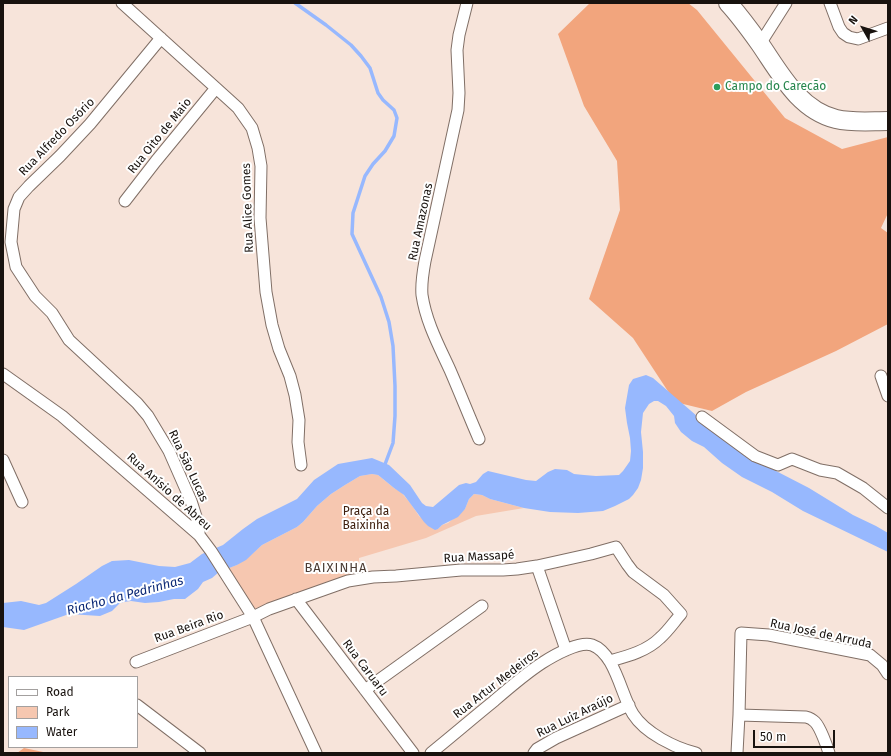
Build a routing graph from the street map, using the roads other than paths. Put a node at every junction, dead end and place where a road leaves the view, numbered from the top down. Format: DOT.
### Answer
graph roads {
  1 [pos="122,3"];
  2 [pos="466,3"];
  3 [pos="728,3"];
  4 [pos="786,3"];
  5 [pos="830,3"];
  6 [pos="888,28"];
  7 [pos="161,38"];
  8 [pos="760,44"];
  9 [pos="216,88"];
  10 [pos="888,121"];
  11 [pos="125,201"];
  12 [pos="74,346"];
  13 [pos="3,374"];
  14 [pos="882,376"];
  15 [pos="888,396"];
  16 [pos="702,417"];
  17 [pos="479,439"];
  18 [pos="3,460"];
  19 [pos="301,465"];
  20 [pos="22,502"];
  21 [pos="888,508"];
  22 [pos="202,539"];
  23 [pos="537,566"];
  24 [pos="296,599"];
  25 [pos="482,606"];
  26 [pos="252,617"];
  27 [pos="566,650"];
  28 [pos="610,661"];
  29 [pos="136,662"];
  30 [pos="888,674"];
  31 [pos="365,690"];
  32 [pos="629,705"];
  33 [pos="138,706"];
  34 [pos="739,715"];
  35 [pos="200,753"];
  36 [pos="316,753"];
  37 [pos="413,753"];
  38 [pos="431,753"];
  39 [pos="534,753"];
  40 [pos="696,753"];
  41 [pos="737,753"];
  42 [pos="829,753"];
  1 -- 7 [label="street, Rua Alice Gomes"];
  2 -- 17 [label="street, Rua Amazonas"];
  3 -- 8 [label="main road"];
  4 -- 8 [label="street"];
  5 -- 6 [label="street"];
  7 -- 9 [label="street, Rua Alice Gomes"];
  7 -- 12 [label="street, Rua Alfredo Osório"];
  8 -- 10 [label="main road"];
  9 -- 11 [label="street, Rua Oito de Maio"];
  9 -- 19 [label="street, Rua Alice Gomes"];
  12 -- 22 [label="street, Rua São Lucas"];
  13 -- 22 [label="street, Rua Anísio de Abreu"];
  14 -- 15 [label="street"];
  16 -- 21 [label="street"];
  18 -- 20 [label="street"];
  22 -- 26 [label="street, Rua Anísio de Abreu"];
  23 -- 24 [label="street, Rua Massapé"];
  23 -- 27 [label="street"];
  23 -- 28 [label="street, Rua Massapé"];
  24 -- 26 [label="street, Rua Massapé"];
  24 -- 31 [label="street, Rua Caruaru"];
  25 -- 31 [label="street"];
  26 -- 29 [label="street, Rua Beira Rio"];
  26 -- 36 [label="street, Rua Anísio de Abreu"];
  27 -- 28 [label="street, Rua Artur Medeiros"];
  27 -- 38 [label="street, Rua Artur Medeiros"];
  28 -- 32 [label="street, Rua Artur Medeiros"];
  30 -- 34 [label="street, Rua José de Arruda"];
  31 -- 37 [label="street, Rua Caruaru"];
  32 -- 39 [label="street, Rua Luiz Araújo"];
  32 -- 40 [label="street, Rua Artur Medeiros"];
  33 -- 35 [label="street"];
  34 -- 41 [label="street"];
  34 -- 42 [label="street"];
}
